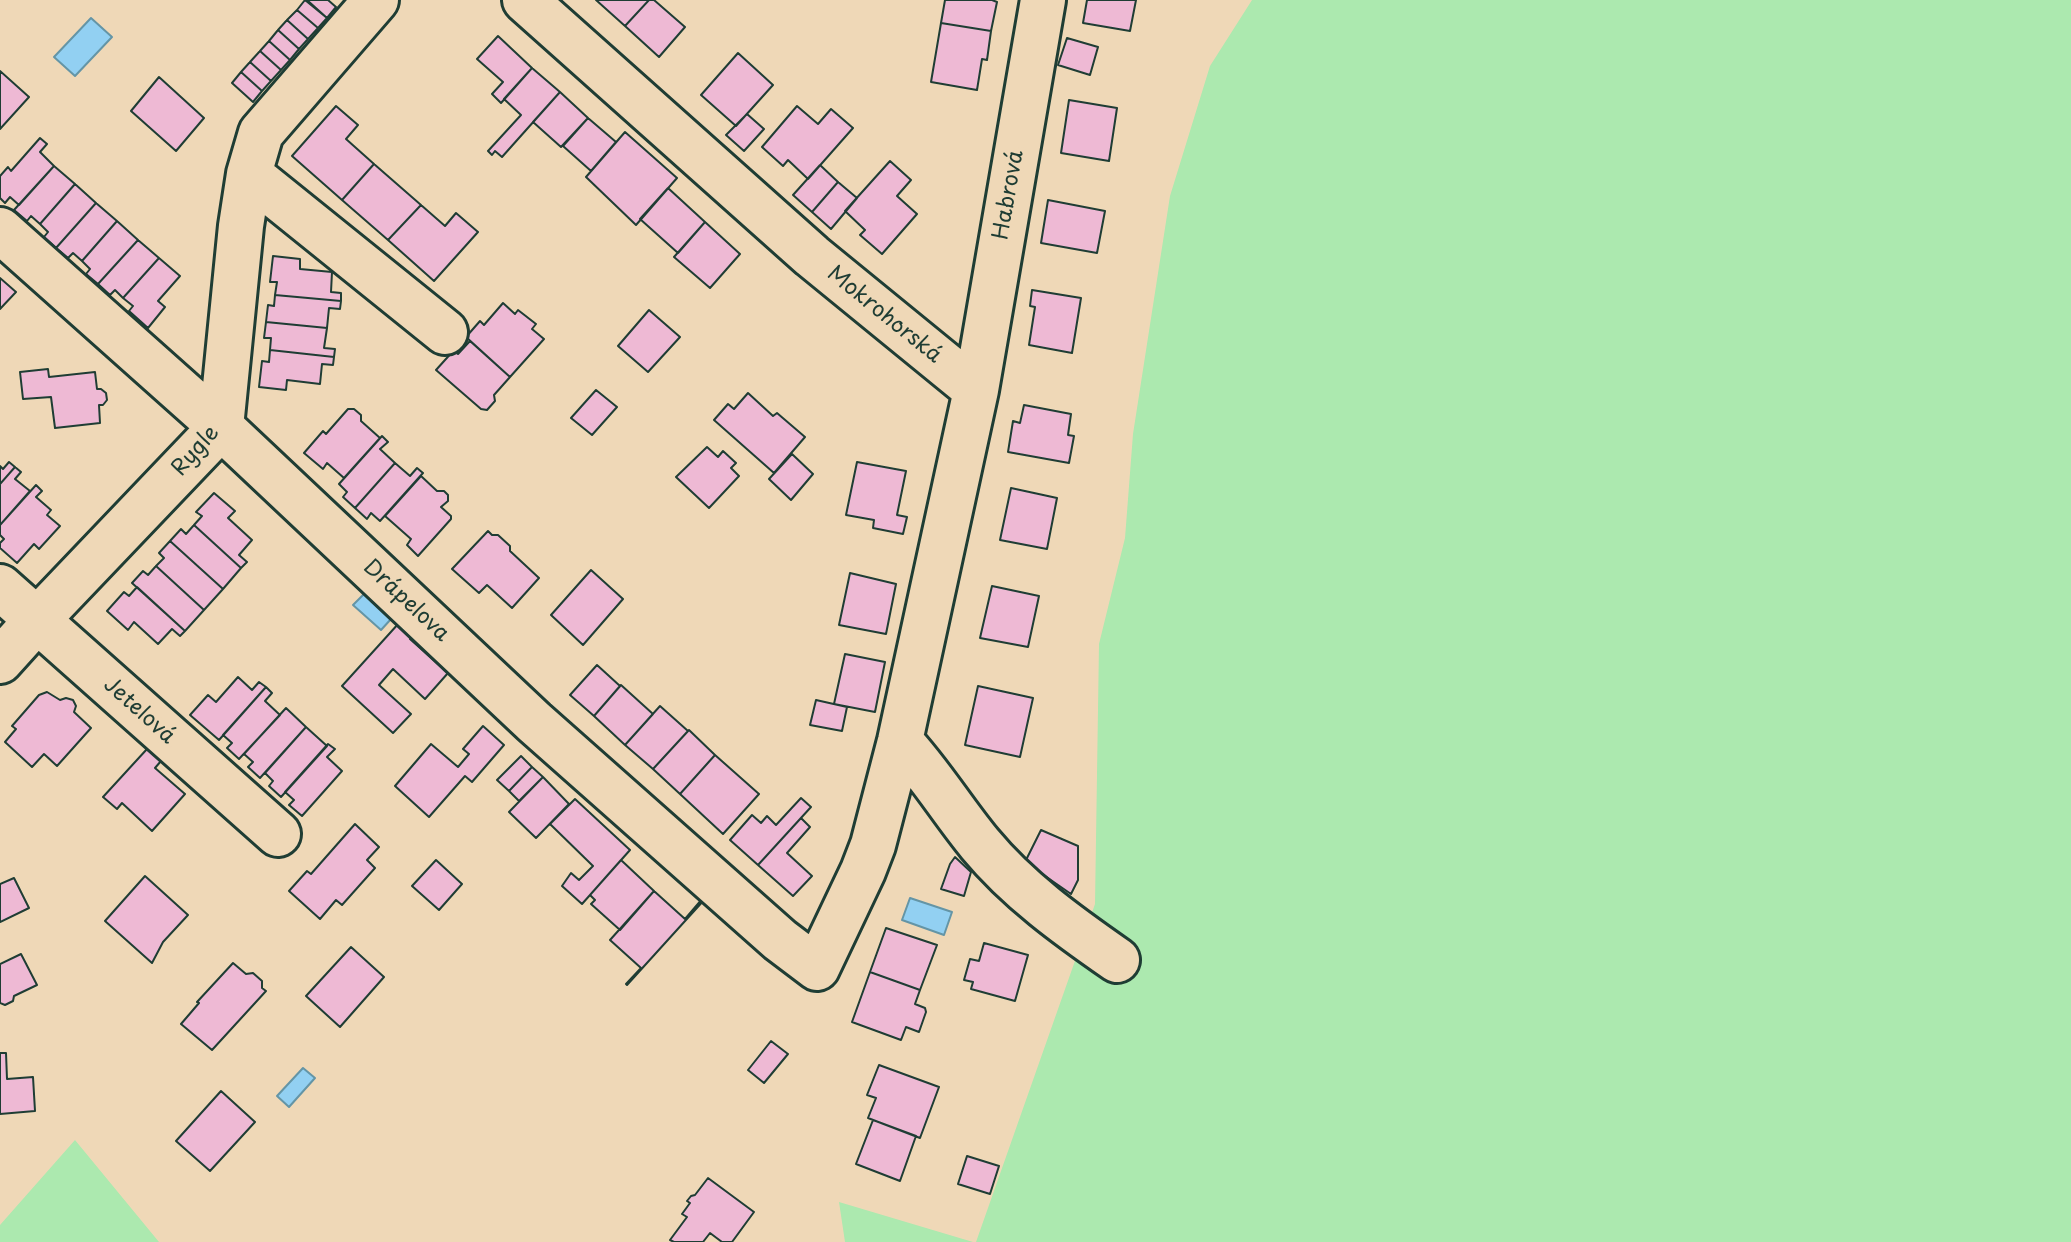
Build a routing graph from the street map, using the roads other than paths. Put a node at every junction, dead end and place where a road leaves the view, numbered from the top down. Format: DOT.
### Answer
graph roads {
  1 [pos="376,0"];
  2 [pos="525,0"];
  3 [pos="1043,0"];
  4 [pos="249,174"];
  5 [pos="0,230"];
  6 [pos="445,332"];
  7 [pos="976,390"];
  8 [pos="221,427"];
  9 [pos="0,587"];
  10 [pos="37,620"];
  11 [pos="0,661"];
  12 [pos="900,741"];
  13 [pos="278,834"];
  14 [pos="1117,960"];
  1 -- 4 [label="street, Rygle"];
  2 -- 7 [label="street, Mokrohorská"];
  3 -- 7 [label="street, Habrová"];
  4 -- 6 [label="street"];
  4 -- 8 [label="street, Rygle"];
  5 -- 8 [label="street, Drápelova"];
  7 -- 12 [label="street"];
  8 -- 10 [label="street, Rygle"];
  8 -- 12 [label="street, Drápelova"];
  9 -- 10 [label="street, Jetelová"];
  10 -- 11 [label="street, Rygle"];
  10 -- 13 [label="street, Jetelová"];
  12 -- 14 [label="street"];
}
